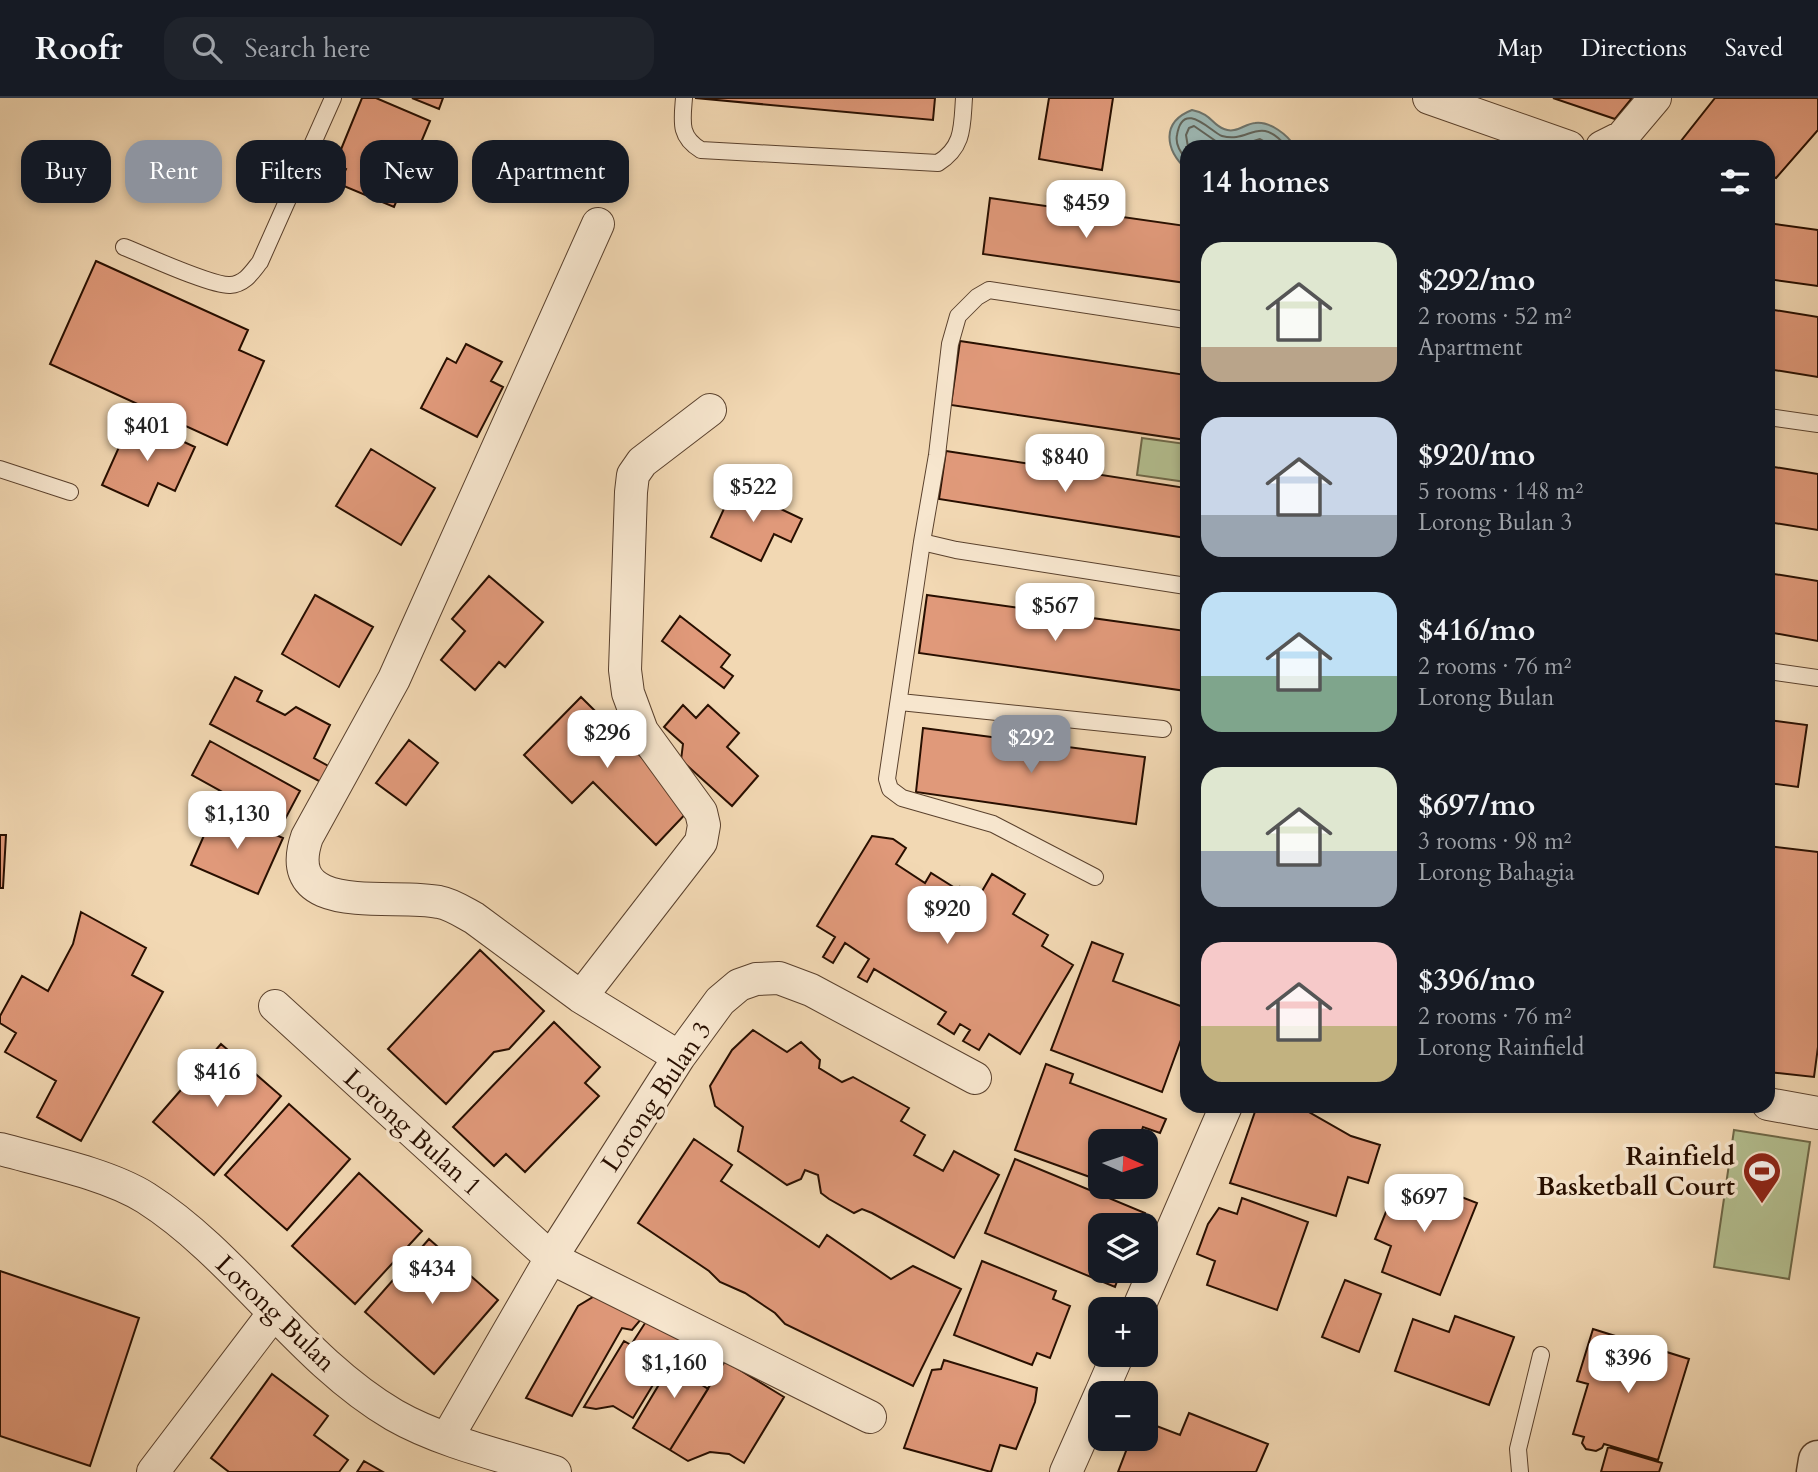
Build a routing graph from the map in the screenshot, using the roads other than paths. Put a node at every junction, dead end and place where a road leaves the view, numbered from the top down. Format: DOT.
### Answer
graph roads {
  1 [pos="333,98"];
  2 [pos="684,98"];
  3 [pos="964,98"];
  4 [pos="1429,98"];
  5 [pos="1655,98"];
  6 [pos="1549,140"];
  7 [pos="1616,140"];
  8 [pos="598,224"];
  9 [pos="124,247"];
  10 [pos="1180,319"];
  11 [pos="710,410"];
  12 [pos="1775,418"];
  13 [pos="1818,424"];
  14 [pos="0,469"];
  15 [pos="70,492"];
  16 [pos="922,542"];
  17 [pos="1180,585"];
  18 [pos="1775,672"];
  19 [pos="1818,678"];
  20 [pos="900,702"];
  21 [pos="1163,729"];
  22 [pos="1095,877"];
  23 [pos="581,997"];
  24 [pos="275,1006"];
  25 [pos="679,1056"];
  26 [pos="975,1079"];
  27 [pos="1775,1105"];
  28 [pos="1818,1112"];
  29 [pos="1223,1113"];
  30 [pos="0,1149"];
  31 [pos="551,1258"];
  32 [pos="1143,1297"];
  33 [pos="273,1314"];
  34 [pos="1541,1355"];
  35 [pos="870,1417"];
  36 [pos="1088,1422"];
  37 [pos="447,1438"];
  38 [pos="1818,1460"];
  39 [pos="153,1472"];
  40 [pos="555,1472"];
  41 [pos="1066,1472"];
  42 [pos="1520,1472"];
  43 [pos="1816,1472"];
  1 -- 9 [label="lane"];
  2 -- 3 [label="lane"];
  4 -- 6 [label="street"];
  5 -- 7 [label="street"];
  8 -- 23 [label="street"];
  10 -- 16 [label="lane"];
  11 -- 23 [label="street"];
  12 -- 13 [label="lane"];
  14 -- 15 [label="lane"];
  16 -- 17 [label="lane"];
  16 -- 20 [label="lane"];
  18 -- 19 [label="lane"];
  20 -- 21 [label="lane"];
  20 -- 22 [label="lane"];
  23 -- 25 [label="street"];
  24 -- 31 [label="street, Lorong Bulan 1"];
  25 -- 26 [label="street, Lorong Bulan 3"];
  25 -- 31 [label="street, Lorong Bulan 3"];
  27 -- 28 [label="street"];
  29 -- 32 [label="street"];
  30 -- 33 [label="street, Lorong Bulan"];
  31 -- 35 [label="street, Lorong Bulan 1"];
  31 -- 37 [label="street, Lorong Bulan 3"];
  33 -- 37 [label="street, Lorong Bulan"];
  33 -- 39 [label="street"];
  34 -- 42 [label="lane"];
  36 -- 41 [label="street"];
  37 -- 40 [label="street, Lorong Bulan"];
  38 -- 43 [label="street"];
}
